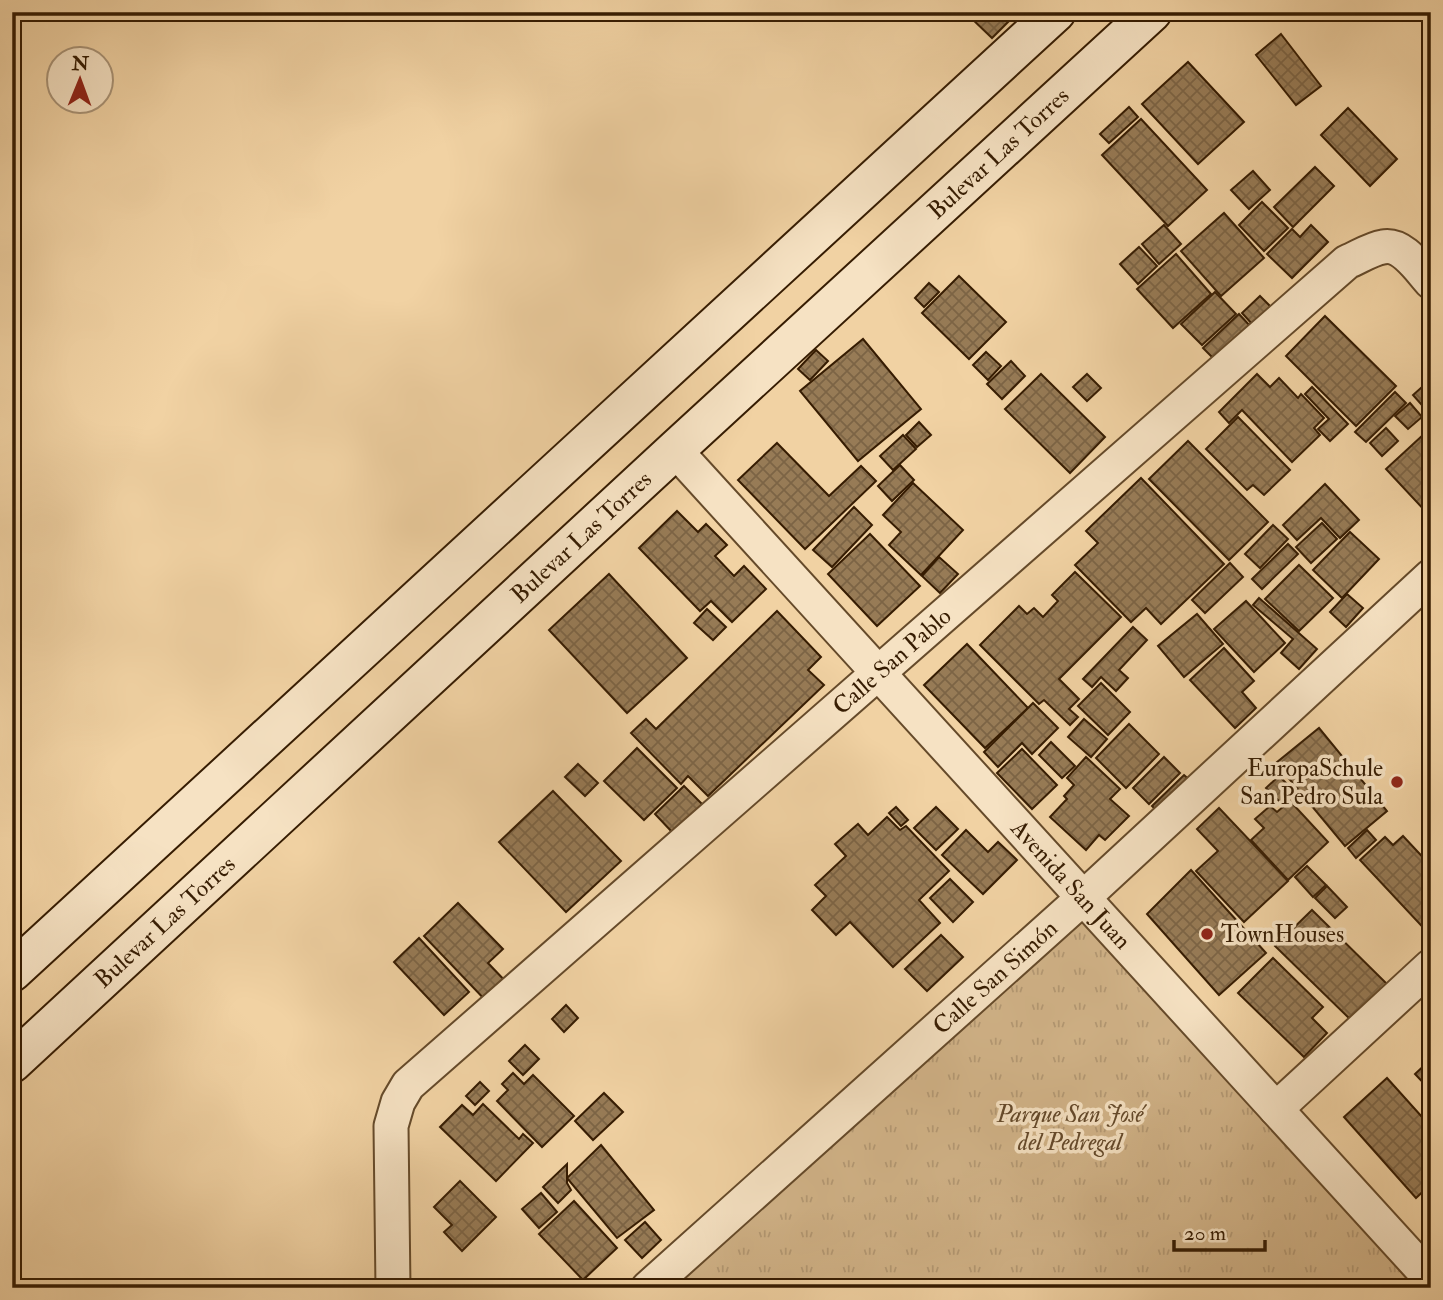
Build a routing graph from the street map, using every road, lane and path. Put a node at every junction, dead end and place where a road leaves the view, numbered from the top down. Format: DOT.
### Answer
graph roads {
  1 [pos="1056,12"];
  2 [pos="1152,12"];
  3 [pos="1431,282"];
  4 [pos="675,450"];
  5 [pos="1431,576"];
  6 [pos="879,674"];
  7 [pos="1083,898"];
  8 [pos="1431,966"];
  9 [pos="12,972"];
  10 [pos="12,1063"];
  11 [pos="1276,1110"];
  12 [pos="1431,1279"];
  13 [pos="393,1288"];
  14 [pos="648,1288"];
  1 -- 9 [label="street"];
  2 -- 4 [label="street, Bulevar Las Torres"];
  3 -- 6 [label="street, Calle San Pablo"];
  4 -- 6 [label="street, Avenida San Juan"];
  4 -- 10 [label="street, Bulevar Las Torres"];
  5 -- 7 [label="street, Calle San Simón"];
  6 -- 7 [label="street, Avenida San Juan"];
  6 -- 13 [label="street, Calle San Pablo"];
  7 -- 11 [label="street, Avenida San Juan"];
  7 -- 14 [label="street, Calle San Simón"];
  8 -- 11 [label="street"];
  11 -- 12 [label="street, Avenida San Juan"];
}
